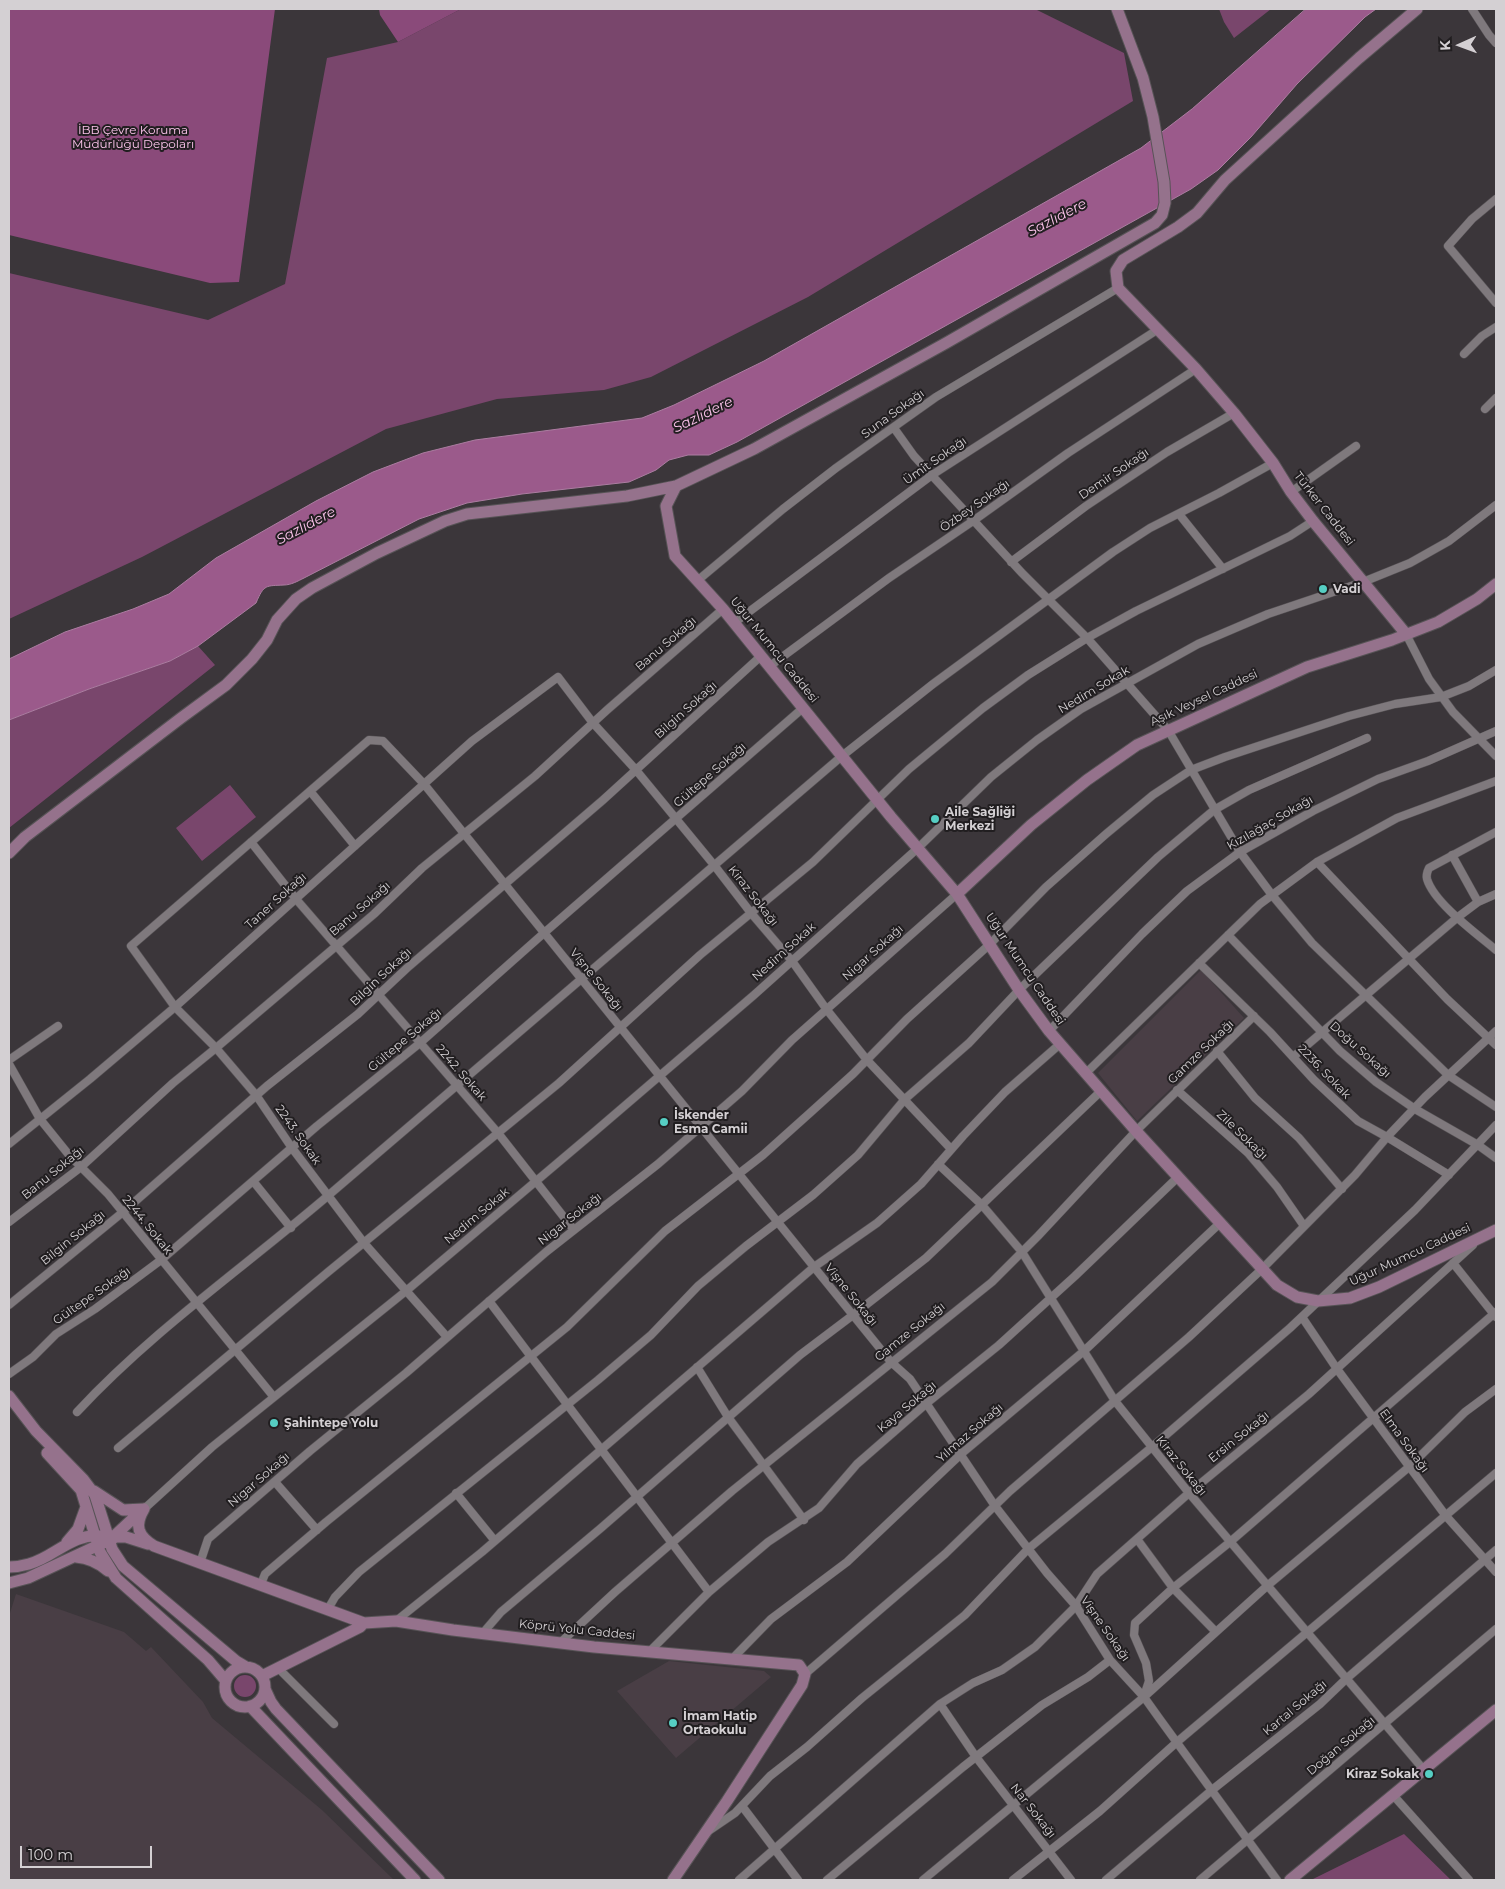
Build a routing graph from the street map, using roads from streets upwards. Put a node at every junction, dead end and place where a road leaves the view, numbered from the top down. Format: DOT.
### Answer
graph roads {
  1 [pos="1118,9"];
  2 [pos="1418,9"];
  3 [pos="1472,9"];
  4 [pos="1496,43"];
  5 [pos="1496,199"];
  6 [pos="1118,288"];
  7 [pos="1496,302"];
  8 [pos="1496,327"];
  9 [pos="1157,330"];
  10 [pos="1464,354"];
  11 [pos="1196,369"];
  12 [pos="1496,398"];
  13 [pos="1485,409"];
  14 [pos="1234,413"];
  15 [pos="894,428"];
  16 [pos="1356,446"];
  17 [pos="1273,463"];
  18 [pos="932,476"];
  19 [pos="676,486"];
  20 [pos="1291,492"];
  21 [pos="1496,505"];
  22 [pos="1179,514"];
  23 [pos="973,521"];
  24 [pos="1313,521"];
  25 [pos="1011,562"];
  26 [pos="1223,569"];
  27 [pos="697,581"];
  28 [pos="1363,582"];
  29 [pos="1496,584"];
  30 [pos="1049,600"];
  31 [pos="723,609"];
  32 [pos="734,623"];
  33 [pos="1406,634"];
  34 [pos="1087,638"];
  35 [pos="761,656"];
  36 [pos="770,666"];
  37 [pos="1496,670"];
  38 [pos="558,676"];
  39 [pos="1128,683"];
  40 [pos="1441,697"];
  41 [pos="803,708"];
  42 [pos="593,722"];
  43 [pos="1168,730"];
  44 [pos="1496,731"];
  45 [pos="1367,738"];
  46 [pos="1479,739"];
  47 [pos="842,756"];
  48 [pos="1496,756"];
  49 [pos="636,770"];
  50 [pos="1191,770"];
  51 [pos="1496,781"];
  52 [pos="424,784"];
  53 [pos="310,791"];
  54 [pos="877,799"];
  55 [pos="1214,810"];
  56 [pos="676,820"];
  57 [pos="1496,832"];
  58 [pos="464,834"];
  59 [pos="251,842"];
  60 [pos="355,846"];
  61 [pos="918,848"];
  62 [pos="1240,852"];
  63 [pos="9,853"];
  64 [pos="1452,855"];
  65 [pos="1317,862"];
  66 [pos="714,865"];
  67 [pos="505,884"];
  68 [pos="957,894"];
  69 [pos="1496,894"];
  70 [pos="1272,895"];
  71 [pos="296,899"];
  72 [pos="1478,902"];
  73 [pos="750,913"];
  74 [pos="1458,917"];
  75 [pos="544,933"];
  76 [pos="1228,935"];
  77 [pos="990,944"];
  78 [pos="336,945"];
  79 [pos="1496,950"];
  80 [pos="792,960"];
  81 [pos="1409,960"];
  82 [pos="1200,963"];
  83 [pos="581,979"];
  84 [pos="1019,990"];
  85 [pos="380,994"];
  86 [pos="1366,997"];
  87 [pos="175,1007"];
  88 [pos="827,1010"];
  89 [pos="1254,1016"];
  90 [pos="58,1026"];
  91 [pos="620,1027"];
  92 [pos="1496,1031"];
  93 [pos="1049,1032"];
  94 [pos="1323,1033"];
  95 [pos="1488,1038"];
  96 [pos="420,1044"];
  97 [pos="1060,1044"];
  98 [pos="1496,1045"];
  99 [pos="216,1048"];
  100 [pos="1217,1051"];
  101 [pos="1293,1057"];
  102 [pos="867,1060"];
  103 [pos="9,1062"];
  104 [pos="1085,1074"];
  105 [pos="1448,1075"];
  106 [pos="659,1076"];
  107 [pos="458,1085"];
  108 [pos="1177,1090"];
  109 [pos="1101,1091"];
  110 [pos="256,1095"];
  111 [pos="905,1100"];
  112 [pos="1496,1107"];
  113 [pos="1415,1109"];
  114 [pos="40,1119"];
  115 [pos="1496,1125"];
  116 [pos="700,1127"];
  117 [pos="1136,1131"];
  118 [pos="498,1133"];
  119 [pos="1387,1136"];
  120 [pos="9,1144"];
  121 [pos="1478,1145"];
  122 [pos="292,1148"];
  123 [pos="951,1149"];
  124 [pos="1496,1158"];
  125 [pos="938,1164"];
  126 [pos="81,1167"];
  127 [pos="738,1174"];
  128 [pos="1449,1175"];
  129 [pos="1178,1177"];
  130 [pos="253,1181"];
  131 [pos="535,1181"];
  132 [pos="1342,1188"];
  133 [pos="328,1196"];
  134 [pos="982,1206"];
  135 [pos="123,1212"];
  136 [pos="9,1222"];
  137 [pos="778,1222"];
  138 [pos="1220,1223"];
  139 [pos="1304,1226"];
  140 [pos="291,1228"];
  141 [pos="574,1230"];
  142 [pos="1496,1230"];
  143 [pos="1481,1237"];
  144 [pos="364,1243"];
  145 [pos="1022,1252"];
  146 [pos="161,1260"];
  147 [pos="1453,1263"];
  148 [pos="814,1267"];
  149 [pos="1262,1268"];
  150 [pos="406,1291"];
  151 [pos="1050,1298"];
  152 [pos="1318,1300"];
  153 [pos="489,1301"];
  154 [pos="196,1303"];
  155 [pos="9,1305"];
  156 [pos="853,1315"];
  157 [pos="1495,1315"];
  158 [pos="1302,1316"];
  159 [pos="447,1337"];
  160 [pos="234,1350"];
  161 [pos="1084,1351"];
  162 [pos="531,1356"];
  163 [pos="891,1362"];
  164 [pos="697,1367"];
  165 [pos="1337,1369"];
  166 [pos="9,1374"];
  167 [pos="1496,1389"];
  168 [pos="9,1396"];
  169 [pos="273,1396"];
  170 [pos="1115,1401"];
  171 [pos="927,1403"];
  172 [pos="567,1404"];
  173 [pos="9,1407"];
  174 [pos="77,1412"];
  175 [pos="728,1417"];
  176 [pos="1374,1419"];
  177 [pos="1152,1447"];
  178 [pos="118,1448"];
  179 [pos="602,1450"];
  180 [pos="961,1454"];
  181 [pos="764,1465"];
  182 [pos="1409,1467"];
  183 [pos="1496,1473"];
  184 [pos="274,1482"];
  185 [pos="88,1487"];
  186 [pos="456,1492"];
  187 [pos="1189,1493"];
  188 [pos="637,1496"];
  189 [pos="994,1506"];
  190 [pos="86,1507"];
  191 [pos="144,1509"];
  192 [pos="1446,1516"];
  193 [pos="804,1520"];
  194 [pos="317,1530"];
  195 [pos="1136,1539"];
  196 [pos="110,1540"];
  197 [pos="96,1541"];
  198 [pos="495,1541"];
  199 [pos="1230,1542"];
  200 [pos="672,1543"];
  201 [pos="64,1545"];
  202 [pos="158,1548"];
  203 [pos="1028,1549"];
  204 [pos="1496,1550"];
  205 [pos="76,1557"];
  206 [pos="1486,1559"];
  207 [pos="200,1563"];
  208 [pos="9,1567"];
  209 [pos="1496,1572"];
  210 [pos="116,1578"];
  211 [pos="9,1583"];
  212 [pos="261,1584"];
  213 [pos="1267,1586"];
  214 [pos="1173,1588"];
  215 [pos="709,1592"];
  216 [pos="1076,1606"];
  217 [pos="328,1609"];
  218 [pos="396,1621"];
  219 [pos="364,1622"];
  220 [pos="1496,1629"];
  221 [pos="1216,1632"];
  222 [pos="1307,1632"];
  223 [pos="482,1634"];
  224 [pos="560,1643"];
  225 [pos="650,1651"];
  226 [pos="733,1658"];
  227 [pos="1110,1660"];
  228 [pos="246,1667"];
  229 [pos="278,1668"];
  230 [pos="805,1674"];
  231 [pos="262,1676"];
  232 [pos="1346,1679"];
  233 [pos="226,1681"];
  234 [pos="265,1689"];
  235 [pos="1144,1697"];
  236 [pos="940,1704"];
  237 [pos="250,1706"];
  238 [pos="1496,1710"];
  239 [pos="334,1724"];
  240 [pos="1385,1724"];
  241 [pos="1177,1742"];
  242 [pos="976,1757"];
  243 [pos="1424,1770"];
  244 [pos="1212,1790"];
  245 [pos="1393,1795"];
  246 [pos="1013,1804"];
  247 [pos="742,1806"];
  248 [pos="705,1834"];
  249 [pos="1247,1839"];
  250 [pos="774,1849"];
  251 [pos="1050,1851"];
  252 [pos="415,1880"];
  253 [pos="439,1880"];
  254 [pos="673,1880"];
  255 [pos="739,1880"];
  256 [pos="798,1880"];
  257 [pos="827,1880"];
  258 [pos="923,1880"];
  259 [pos="1013,1880"];
  260 [pos="1071,1880"];
  261 [pos="1106,1880"];
  262 [pos="1200,1880"];
  263 [pos="1277,1880"];
  264 [pos="1290,1880"];
  265 [pos="1469,1880"];
  1 -- 19 [label="street"];
  2 -- 6 [label="street"];
  3 -- 4 [label="street"];
  5 -- 7 [label="street"];
  6 -- 9 [label="street, Türker Caddesi"];
  6 -- 15 [label="street, Suna Sokağı"];
  8 -- 10 [label="street"];
  9 -- 11 [label="street, Türker Caddesi"];
  9 -- 18 [label="street, Ümit Sokağı"];
  11 -- 14 [label="street, Türker Caddesi"];
  11 -- 23 [label="street, Özbey Sokağı"];
  12 -- 13 [label="street"];
  14 -- 17 [label="street, Türker Caddesi"];
  14 -- 25 [label="street, Demir Sokağı"];
  15 -- 18 [label="street"];
  15 -- 27 [label="street, Suna Sokağı"];
  16 -- 20 [label="street"];
  17 -- 20 [label="street, Türker Caddesi"];
  17 -- 22 [label="street"];
  18 -- 23 [label="street"];
  18 -- 32 [label="street, Ümit Sokağı"];
  19 -- 27 [label="street, Uğur Mumcu Caddesi"];
  19 -- 63 [label="street"];
  20 -- 24 [label="street, Türker Caddesi"];
  21 -- 28 [label="street, Nedim Sokak"];
  22 -- 26 [label="street"];
  22 -- 30 [label="street"];
  23 -- 25 [label="street"];
  23 -- 36 [label="street, Özbey Sokağı"];
  24 -- 26 [label="street"];
  24 -- 28 [label="street, Türker Caddesi"];
  25 -- 30 [label="street"];
  26 -- 34 [label="street"];
  27 -- 31 [label="street, Uğur Mumcu Caddesi"];
  28 -- 33 [label="street, Türker Caddesi"];
  28 -- 39 [label="street, Nedim Sokak"];
  29 -- 33 [label="street, Aşık Veysel Caddesi"];
  30 -- 34 [label="street"];
  30 -- 47 [label="street"];
  31 -- 32 [label="street, Uğur Mumcu Caddesi"];
  31 -- 42 [label="street, Banu Sokağı"];
  32 -- 35 [label="street, Uğur Mumcu Caddesi"];
  33 -- 40 [label="street, Türker Caddesi"];
  33 -- 43 [label="street, Aşık Veysel Caddesi"];
  34 -- 39 [label="street"];
  34 -- 54 [label="street"];
  35 -- 36 [label="street, Uğur Mumcu Caddesi"];
  35 -- 49 [label="street, Bilgin Sokağı"];
  36 -- 41 [label="street, Uğur Mumcu Caddesi"];
  37 -- 40 [label="street"];
  38 -- 42 [label="street, Kiraz Sokağı"];
  38 -- 52 [label="street, Taner Sokağı"];
  39 -- 43 [label="street"];
  39 -- 61 [label="street, Nedim Sokak"];
  40 -- 46 [label="street, Türker Caddesi"];
  40 -- 50 [label="street"];
  41 -- 47 [label="street, Uğur Mumcu Caddesi"];
  41 -- 56 [label="street, Gültepe Sokağı"];
  42 -- 49 [label="street, Kiraz Sokağı"];
  42 -- 58 [label="street, Banu Sokağı"];
  43 -- 50 [label="street"];
  43 -- 68 [label="street, Aşık Veysel Caddesi"];
  44 -- 46 [label="street, Kızılağaç Sokağı"];
  45 -- 55 [label="street"];
  46 -- 48 [label="street, Türker Caddesi"];
  46 -- 62 [label="street, Kızılağaç Sokağı"];
  47 -- 54 [label="street, Uğur Mumcu Caddesi"];
  47 -- 66 [label="street"];
  49 -- 56 [label="street, Kiraz Sokağı"];
  49 -- 67 [label="street, Bilgin Sokağı"];
  50 -- 55 [label="street"];
  50 -- 77 [label="street"];
  51 -- 65 [label="street"];
  52 -- 53 [label="street, Vişne Sokağı"];
  52 -- 58 [label="street, Vişne Sokağı"];
  52 -- 60 [label="street, Taner Sokağı"];
  53 -- 59 [label="street"];
  53 -- 60 [label="street"];
  54 -- 61 [label="street, Uğur Mumcu Caddesi"];
  54 -- 73 [label="street"];
  55 -- 62 [label="street"];
  55 -- 84 [label="street"];
  56 -- 66 [label="street, Kiraz Sokağı"];
  56 -- 75 [label="street, Gültepe Sokağı"];
  57 -- 64 [label="street"];
  58 -- 67 [label="street, Vişne Sokağı"];
  58 -- 78 [label="street, Banu Sokağı"];
  59 -- 71 [label="street, 2242. Sokak"];
  59 -- 87 [label="street, 2243. Sokak"];
  60 -- 71 [label="street, Taner Sokağı"];
  61 -- 68 [label="street, Uğur Mumcu Caddesi"];
  61 -- 80 [label="street, Nedim Sokak"];
  62 -- 70 [label="street"];
  62 -- 93 [label="street, Kızılağaç Sokağı"];
  64 -- 72 [label="street"];
  64 -- 74 [label="street"];
  65 -- 70 [label="street"];
  65 -- 81 [label="street"];
  66 -- 73 [label="street, Kiraz Sokağı"];
  66 -- 83 [label="street"];
  67 -- 75 [label="street, Vişne Sokağı"];
  67 -- 85 [label="street, Bilgin Sokağı"];
  68 -- 77 [label="street, Uğur Mumcu Caddesi"];
  68 -- 88 [label="street, Nigar Sokağı"];
  69 -- 72 [label="street"];
  70 -- 76 [label="street"];
  70 -- 86 [label="street"];
  71 -- 78 [label="street, 2242. Sokak"];
  71 -- 87 [label="street, Taner Sokağı"];
  72 -- 74 [label="street"];
  73 -- 80 [label="street, Kiraz Sokağı"];
  73 -- 91 [label="street"];
  74 -- 79 [label="street"];
  74 -- 81 [label="street"];
  75 -- 83 [label="street, Vişne Sokağı"];
  75 -- 96 [label="street, Gültepe Sokağı"];
  76 -- 82 [label="street"];
  76 -- 94 [label="street, Doğu Sokağı"];
  77 -- 84 [label="street, Uğur Mumcu Caddesi"];
  77 -- 102 [label="street"];
  78 -- 85 [label="street, 2242. Sokak"];
  78 -- 99 [label="street, Banu Sokağı"];
  80 -- 88 [label="street, Kiraz Sokağı"];
  80 -- 106 [label="street, Nedim Sokak"];
  81 -- 86 [label="street"];
  81 -- 95 [label="street"];
  82 -- 89 [label="street, 2236. Sokak"];
  82 -- 104 [label="street"];
  83 -- 91 [label="street, Vişne Sokağı"];
  83 -- 107 [label="street"];
  84 -- 93 [label="street, Uğur Mumcu Caddesi"];
  84 -- 111 [label="street"];
  85 -- 96 [label="street, 2242. Sokak"];
  85 -- 110 [label="street, Bilgin Sokağı"];
  86 -- 94 [label="street"];
  86 -- 105 [label="street"];
  87 -- 99 [label="street, 2243. Sokak"];
  87 -- 114 [label="street, Taner Sokağı"];
  88 -- 102 [label="street, Kiraz Sokağı"];
  88 -- 116 [label="street, Nigar Sokağı"];
  89 -- 100 [label="street, Gamze Sokağı"];
  89 -- 101 [label="street, 2236. Sokak"];
  90 -- 103 [label="street"];
  91 -- 106 [label="street, Vişne Sokağı"];
  91 -- 118 [label="street"];
  92 -- 95 [label="street"];
  93 -- 97 [label="street, Uğur Mumcu Caddesi"];
  94 -- 101 [label="street"];
  94 -- 113 [label="street, Doğu Sokağı"];
  95 -- 98 [label="street"];
  95 -- 105 [label="street"];
  96 -- 107 [label="street, 2242. Sokak"];
  96 -- 122 [label="street, Gültepe Sokağı"];
  97 -- 104 [label="street, Uğur Mumcu Caddesi"];
  97 -- 123 [label="street"];
  99 -- 110 [label="street, 2243. Sokak"];
  99 -- 126 [label="street, Banu Sokağı"];
  100 -- 108 [label="street, Gamze Sokağı"];
  100 -- 132 [label="street"];
  101 -- 119 [label="street, 2236. Sokak"];
  102 -- 111 [label="street, Kiraz Sokağı"];
  102 -- 127 [label="street"];
  103 -- 114 [label="street, 2244. Sokak"];
  104 -- 109 [label="street, Uğur Mumcu Caddesi"];
  105 -- 112 [label="street"];
  105 -- 113 [label="street"];
  106 -- 116 [label="street, Vişne Sokağı"];
  106 -- 131 [label="street, Nedim Sokak"];
  107 -- 118 [label="street, 2242. Sokak"];
  107 -- 133 [label="street"];
  108 -- 117 [label="street, Gamze Sokağı"];
  108 -- 139 [label="street, Zile Sokağı"];
  109 -- 117 [label="street, Uğur Mumcu Caddesi"];
  109 -- 134 [label="street"];
  110 -- 122 [label="street, 2243. Sokak"];
  110 -- 135 [label="street, Bilgin Sokağı"];
  111 -- 123 [label="street, Kiraz Sokağı"];
  111 -- 137 [label="street"];
  113 -- 119 [label="street"];
  113 -- 121 [label="street, Doğu Sokağı"];
  114 -- 120 [label="street, Taner Sokağı"];
  114 -- 126 [label="street, 2244. Sokak"];
  115 -- 121 [label="street"];
  116 -- 127 [label="street, Vişne Sokağı"];
  116 -- 141 [label="street, Nigar Sokağı"];
  117 -- 129 [label="street, Uğur Mumcu Caddesi"];
  117 -- 145 [label="street, Gamze Sokağı"];
  118 -- 131 [label="street, 2242. Sokak"];
  118 -- 144 [label="street"];
  119 -- 128 [label="street, 2236. Sokak"];
  119 -- 132 [label="street"];
  121 -- 124 [label="street, Doğu Sokağı"];
  121 -- 128 [label="street"];
  122 -- 130 [label="street, Gültepe Sokağı"];
  122 -- 133 [label="street, 2243. Sokak"];
  123 -- 125 [label="street"];
  125 -- 134 [label="street, Kiraz Sokağı"];
  125 -- 148 [label="street"];
  126 -- 135 [label="street, 2244. Sokak"];
  126 -- 136 [label="street, Banu Sokağı"];
  127 -- 137 [label="street, Vişne Sokağı"];
  127 -- 162 [label="street"];
  128 -- 152 [label="street"];
  129 -- 138 [label="street, Uğur Mumcu Caddesi"];
  129 -- 151 [label="street, Kaya Sokağı"];
  130 -- 140 [label="street"];
  130 -- 146 [label="street, Gültepe Sokağı"];
  131 -- 141 [label="street, 2242. Sokak"];
  131 -- 150 [label="street, Nedim Sokak"];
  132 -- 139 [label="street"];
  133 -- 140 [label="street"];
  133 -- 144 [label="street, 2243. Sokak"];
  134 -- 145 [label="street, Kiraz Sokağı"];
  134 -- 156 [label="street"];
  135 -- 146 [label="street, 2244. Sokak"];
  135 -- 155 [label="street, Bilgin Sokağı"];
  137 -- 148 [label="street, Vişne Sokağı"];
  137 -- 172 [label="street"];
  138 -- 149 [label="street, Uğur Mumcu Caddesi"];
  138 -- 161 [label="street, Yılmaz Sokağı"];
  139 -- 149 [label="street"];
  140 -- 154 [label="street"];
  141 -- 153 [label="street, Nigar Sokağı"];
  142 -- 143 [label="street, Uğur Mumcu Caddesi"];
  143 -- 147 [label="street, Ersin Sokağı"];
  143 -- 152 [label="street, Uğur Mumcu Caddesi"];
  144 -- 150 [label="street, 2243. Sokak"];
  144 -- 160 [label="street"];
  145 -- 151 [label="street, Kiraz Sokağı"];
  145 -- 163 [label="street, Gamze Sokağı"];
  146 -- 154 [label="street, 2244. Sokak"];
  146 -- 166 [label="street, Gültepe Sokağı"];
  147 -- 157 [label="street"];
  147 -- 165 [label="street, Ersin Sokağı"];
  148 -- 156 [label="street, Vişne Sokağı"];
  148 -- 164 [label="street"];
  149 -- 152 [label="street, Uğur Mumcu Caddesi"];
  149 -- 170 [label="street"];
  150 -- 159 [label="street, 2243. Sokak"];
  150 -- 169 [label="street, Nedim Sokak"];
  151 -- 161 [label="street, Kiraz Sokağı"];
  151 -- 171 [label="street, Kaya Sokağı"];
  152 -- 158 [label="street"];
  153 -- 159 [label="street, Nigar Sokağı"];
  153 -- 162 [label="street"];
  154 -- 160 [label="street, 2244. Sokak"];
  154 -- 174 [label="street"];
  156 -- 163 [label="street, Vişne Sokağı"];
  156 -- 175 [label="street"];
  157 -- 176 [label="street"];
  158 -- 165 [label="street, Elma Sokağı"];
  158 -- 177 [label="street"];
  159 -- 184 [label="street, Nigar Sokağı"];
  160 -- 169 [label="street, 2244. Sokak"];
  160 -- 178 [label="street"];
  161 -- 170 [label="street, Kiraz Sokağı"];
  161 -- 180 [label="street, Yılmaz Sokağı"];
  162 -- 172 [label="street"];
  162 -- 194 [label="street"];
  163 -- 171 [label="street, Vişne Sokağı"];
  163 -- 181 [label="street, Gamze Sokağı"];
  164 -- 175 [label="street"];
  164 -- 179 [label="street"];
  165 -- 176 [label="street, Elma Sokağı"];
  165 -- 187 [label="street, Ersin Sokağı"];
  167 -- 182 [label="street"];
  168 -- 185 [label="street"];
  169 -- 191 [label="street, Nedim Sokak"];
  170 -- 177 [label="street, Kiraz Sokağı"];
  170 -- 189 [label="street"];
  171 -- 180 [label="street, Vişne Sokağı"];
  171 -- 193 [label="street, Kaya Sokağı"];
  172 -- 179 [label="street"];
  172 -- 186 [label="street"];
  173 -- 190 [label="street"];
  175 -- 181 [label="street"];
  175 -- 188 [label="street"];
  176 -- 182 [label="street, Elma Sokağı"];
  176 -- 199 [label="street"];
  177 -- 187 [label="street, Kiraz Sokağı"];
  177 -- 203 [label="street"];
  179 -- 188 [label="street"];
  179 -- 198 [label="street"];
  180 -- 189 [label="street, Vişne Sokağı"];
  180 -- 226 [label="street, Yılmaz Sokağı"];
  181 -- 193 [label="street"];
  181 -- 200 [label="street, Gamze Sokağı"];
  182 -- 192 [label="street, Elma Sokağı"];
  182 -- 213 [label="street"];
  183 -- 192 [label="street"];
  184 -- 194 [label="street"];
  184 -- 207 [label="street, Nigar Sokağı"];
  185 -- 191 [label="street"];
  185 -- 196 [label="street"];
  186 -- 198 [label="street"];
  186 -- 217 [label="street"];
  187 -- 195 [label="street, Ersin Sokağı"];
  187 -- 199 [label="street, Kiraz Sokağı"];
  188 -- 200 [label="street"];
  188 -- 223 [label="street"];
  189 -- 203 [label="street, Vişne Sokağı"];
  189 -- 230 [label="street"];
  190 -- 197 [label="street"];
  190 -- 201 [label="street"];
  191 -- 196 [label="street"];
  191 -- 202 [label="street, Köprü Yolu Caddesi"];
  192 -- 206 [label="street, Elma Sokağı"];
  192 -- 222 [label="street"];
  193 -- 215 [label="street, Kaya Sokağı"];
  194 -- 212 [label="street"];
  195 -- 214 [label="street"];
  195 -- 216 [label="street, Ersin Sokağı"];
  196 -- 197 [label="street"];
  196 -- 202 [label="street"];
  196 -- 228 [label="street"];
  197 -- 201 [label="street"];
  197 -- 205 [label="street"];
  197 -- 210 [label="street"];
  198 -- 218 [label="street"];
  199 -- 213 [label="street, Kiraz Sokağı"];
  199 -- 214 [label="street"];
  200 -- 215 [label="street"];
  200 -- 224 [label="street, Gamze Sokağı"];
  201 -- 208 [label="street"];
  202 -- 207 [label="street, Köprü Yolu Caddesi"];
  203 -- 216 [label="street, Vişne Sokağı"];
  203 -- 247 [label="street"];
  204 -- 206 [label="street, Kartal Sokağı"];
  205 -- 210 [label="street"];
  205 -- 211 [label="street"];
  206 -- 209 [label="street, Elma Sokağı"];
  206 -- 232 [label="street, Kartal Sokağı"];
  207 -- 212 [label="street, Köprü Yolu Caddesi"];
  210 -- 233 [label="street"];
  212 -- 217 [label="street, Köprü Yolu Caddesi"];
  213 -- 221 [label="street"];
  213 -- 222 [label="street, Kiraz Sokağı"];
  214 -- 221 [label="street"];
  214 -- 235 [label="street"];
  215 -- 225 [label="street, Kaya Sokağı"];
  216 -- 227 [label="street, Vişne Sokağı"];
  216 -- 236 [label="street, Ersin Sokağı"];
  217 -- 219 [label="street, Köprü Yolu Caddesi"];
  218 -- 219 [label="street, Köprü Yolu Caddesi"];
  218 -- 223 [label="street, Köprü Yolu Caddesi"];
  219 -- 229 [label="street"];
  220 -- 240 [label="street, Doğan Sokağı"];
  221 -- 235 [label="street"];
  222 -- 232 [label="street, Kiraz Sokağı"];
  222 -- 241 [label="street"];
  223 -- 224 [label="street, Köprü Yolu Caddesi"];
  224 -- 225 [label="street, Köprü Yolu Caddesi"];
  225 -- 226 [label="street, Köprü Yolu Caddesi"];
  226 -- 230 [label="street, Köprü Yolu Caddesi"];
  227 -- 235 [label="street, Vişne Sokağı"];
  227 -- 242 [label="street"];
  228 -- 231 [label="street"];
  228 -- 233 [label="street"];
  229 -- 231 [label="street"];
  229 -- 239 [label="street"];
  230 -- 248 [label="street"];
  231 -- 234 [label="street"];
  232 -- 240 [label="street, Kiraz Sokağı"];
  232 -- 244 [label="street, Kartal Sokağı"];
  233 -- 237 [label="street"];
  234 -- 237 [label="street"];
  234 -- 253 [label="street"];
  235 -- 241 [label="street, Vişne Sokağı"];
  235 -- 246 [label="street"];
  236 -- 242 [label="street, Nar Sokağı"];
  236 -- 250 [label="street, Ersin Sokağı"];
  237 -- 252 [label="street"];
  238 -- 243 [label="street"];
  240 -- 243 [label="street, Kiraz Sokağı"];
  240 -- 249 [label="street, Doğan Sokağı"];
  241 -- 244 [label="street, Vişne Sokağı"];
  241 -- 251 [label="street"];
  242 -- 246 [label="street, Nar Sokağı"];
  242 -- 257 [label="street"];
  243 -- 245 [label="street"];
  244 -- 249 [label="street, Vişne Sokağı"];
  244 -- 261 [label="street, Kartal Sokağı"];
  245 -- 264 [label="street"];
  245 -- 265 [label="street"];
  246 -- 251 [label="street, Nar Sokağı"];
  246 -- 258 [label="street"];
  247 -- 248 [label="street"];
  247 -- 250 [label="street"];
  248 -- 254 [label="street"];
  249 -- 262 [label="street, Doğan Sokağı"];
  249 -- 263 [label="street, Vişne Sokağı"];
  250 -- 255 [label="street, Ersin Sokağı"];
  250 -- 256 [label="street"];
  251 -- 259 [label="street"];
  251 -- 260 [label="street, Nar Sokağı"];
}
